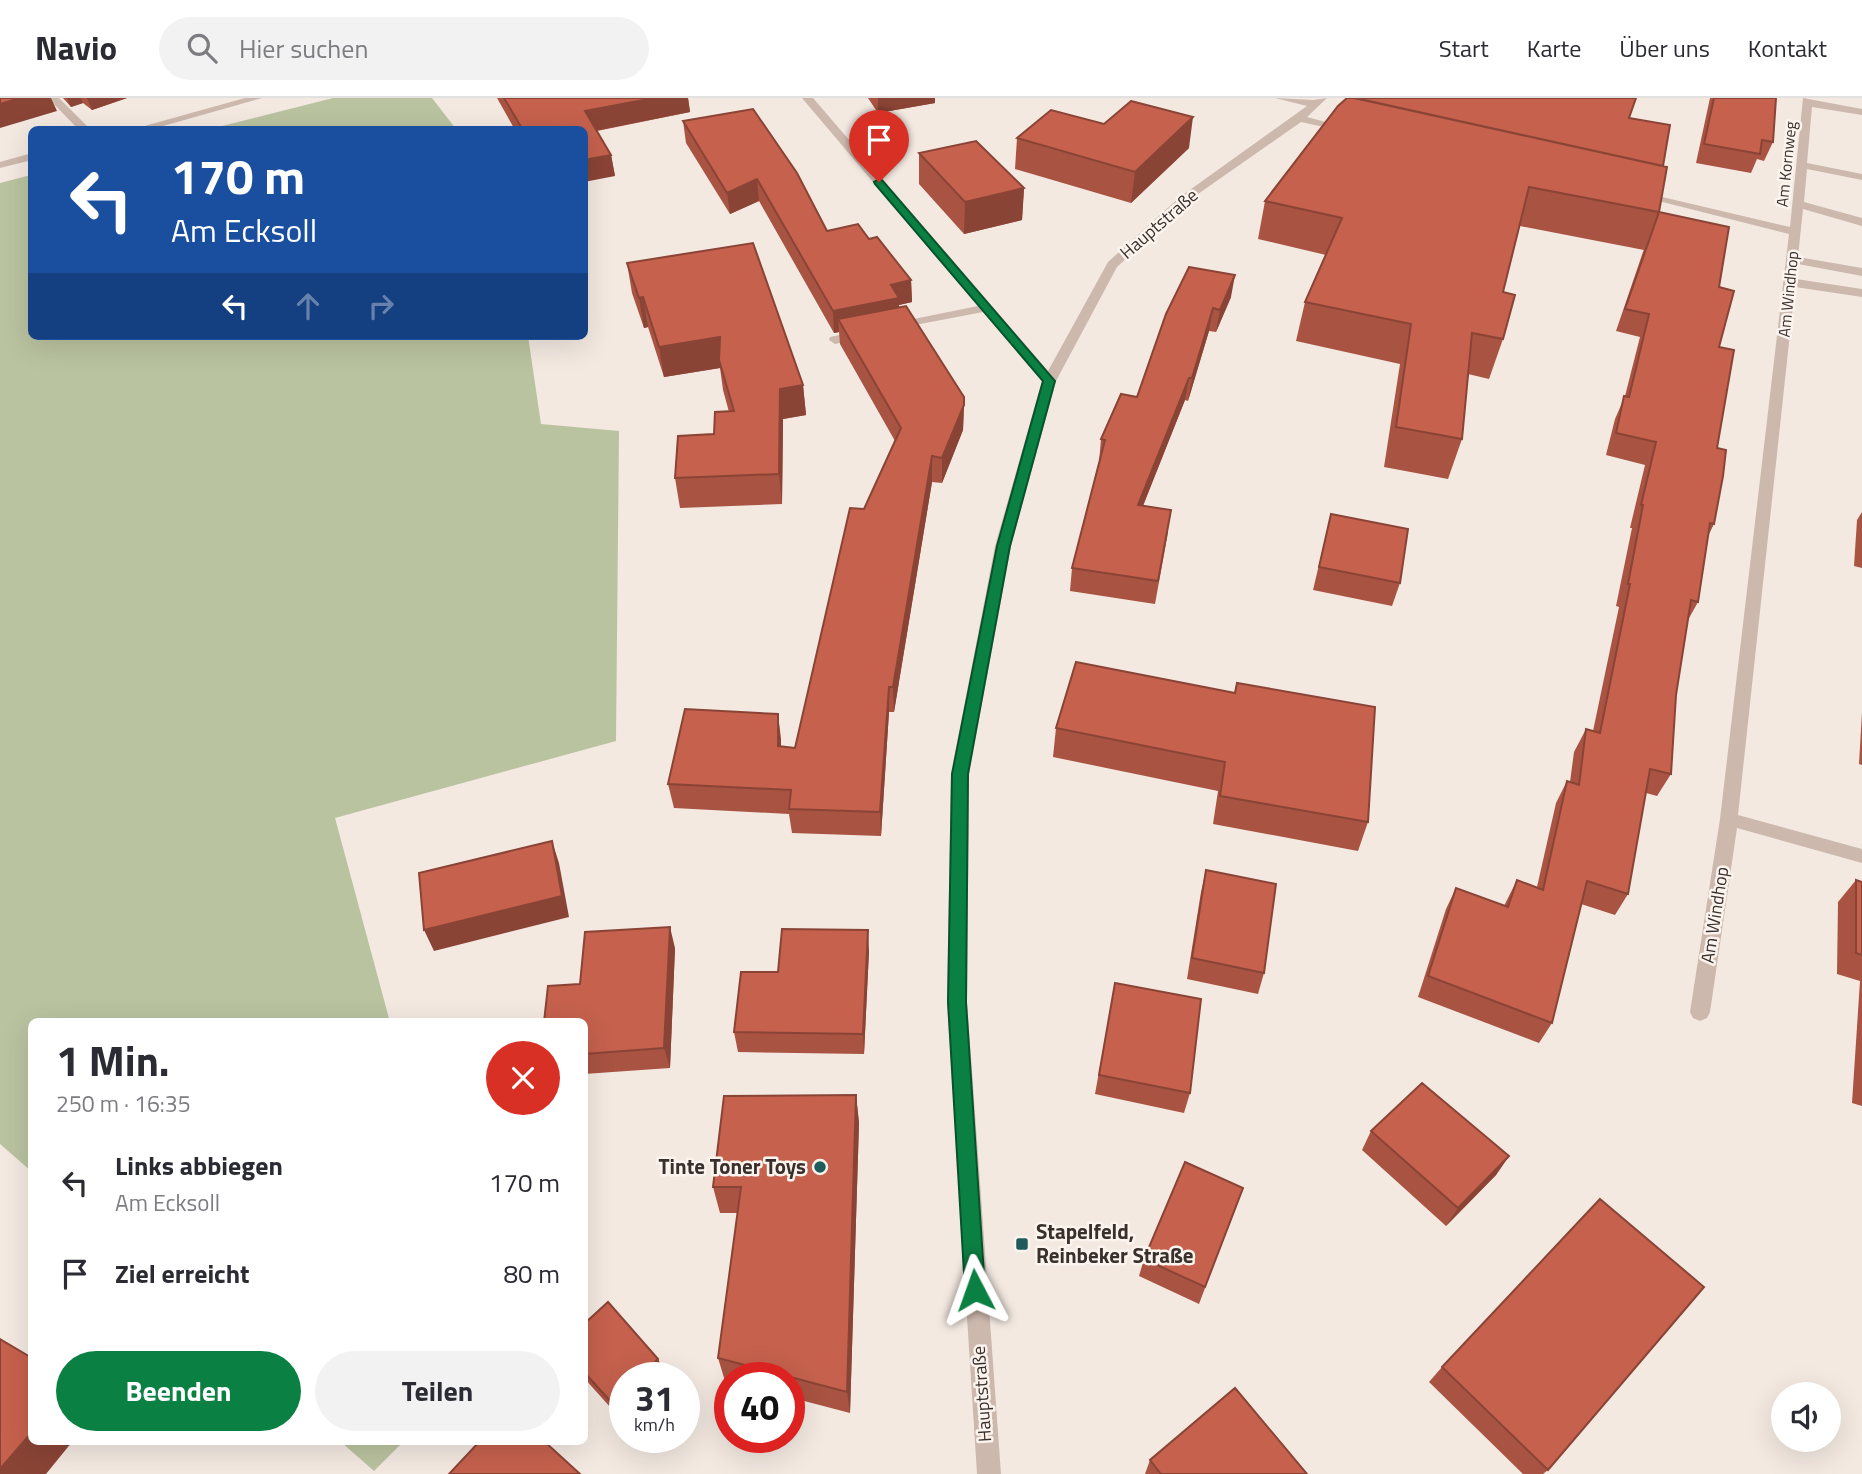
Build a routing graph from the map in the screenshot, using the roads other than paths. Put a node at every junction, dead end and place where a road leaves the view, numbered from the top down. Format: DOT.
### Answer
graph roads {
  1 [pos="52,98"];
  2 [pos="257,98"];
  3 [pos="807,98"];
  4 [pos="1279,98"];
  5 [pos="1811,100"];
  6 [pos="1318,101"];
  7 [pos="1862,106"];
  8 [pos="1862,112"];
  9 [pos="1299,118"];
  10 [pos="82,126"];
  11 [pos="150,126"];
  12 [pos="1362,132"];
  13 [pos="28,157"];
  14 [pos="0,164"];
  15 [pos="1802,165"];
  16 [pos="1862,177"];
  17 [pos="1633,194"];
  18 [pos="1798,204"];
  19 [pos="1862,222"];
  20 [pos="1795,232"];
  21 [pos="1792,259"];
  22 [pos="1862,272"];
  23 [pos="1789,282"];
  24 [pos="1862,293"];
  25 [pos="986,308"];
  26 [pos="835,340"];
  27 [pos="1049,381"];
  28 [pos="1729,819"];
  29 [pos="1862,856"];
  30 [pos="1700,1012"];
  31 [pos="989,1474"];
  1 -- 10 [label="street"];
  2 -- 11 [label="street"];
  3 -- 25 [label="street"];
  4 -- 6 [label="street"];
  5 -- 7 [label="street"];
  5 -- 8 [label="street"];
  5 -- 15 [label="street, Am Kornweg"];
  6 -- 9 [label="street, Hauptstraße"];
  9 -- 12 [label="street"];
  9 -- 27 [label="street, Hauptstraße"];
  13 -- 14 [label="street"];
  15 -- 16 [label="street"];
  15 -- 18 [label="street, Am Kornweg"];
  17 -- 20 [label="street, Am Windhop"];
  18 -- 19 [label="street"];
  18 -- 20 [label="street, Am Kornweg"];
  20 -- 21 [label="street, Am Windhop"];
  21 -- 22 [label="street"];
  21 -- 23 [label="street, Am Windhop"];
  23 -- 24 [label="street"];
  23 -- 28 [label="street, Am Windhop"];
  25 -- 26 [label="street"];
  25 -- 27 [label="street"];
  27 -- 31 [label="street, Hauptstraße"];
  28 -- 29 [label="street"];
  28 -- 30 [label="street, Am Windhop"];
}
